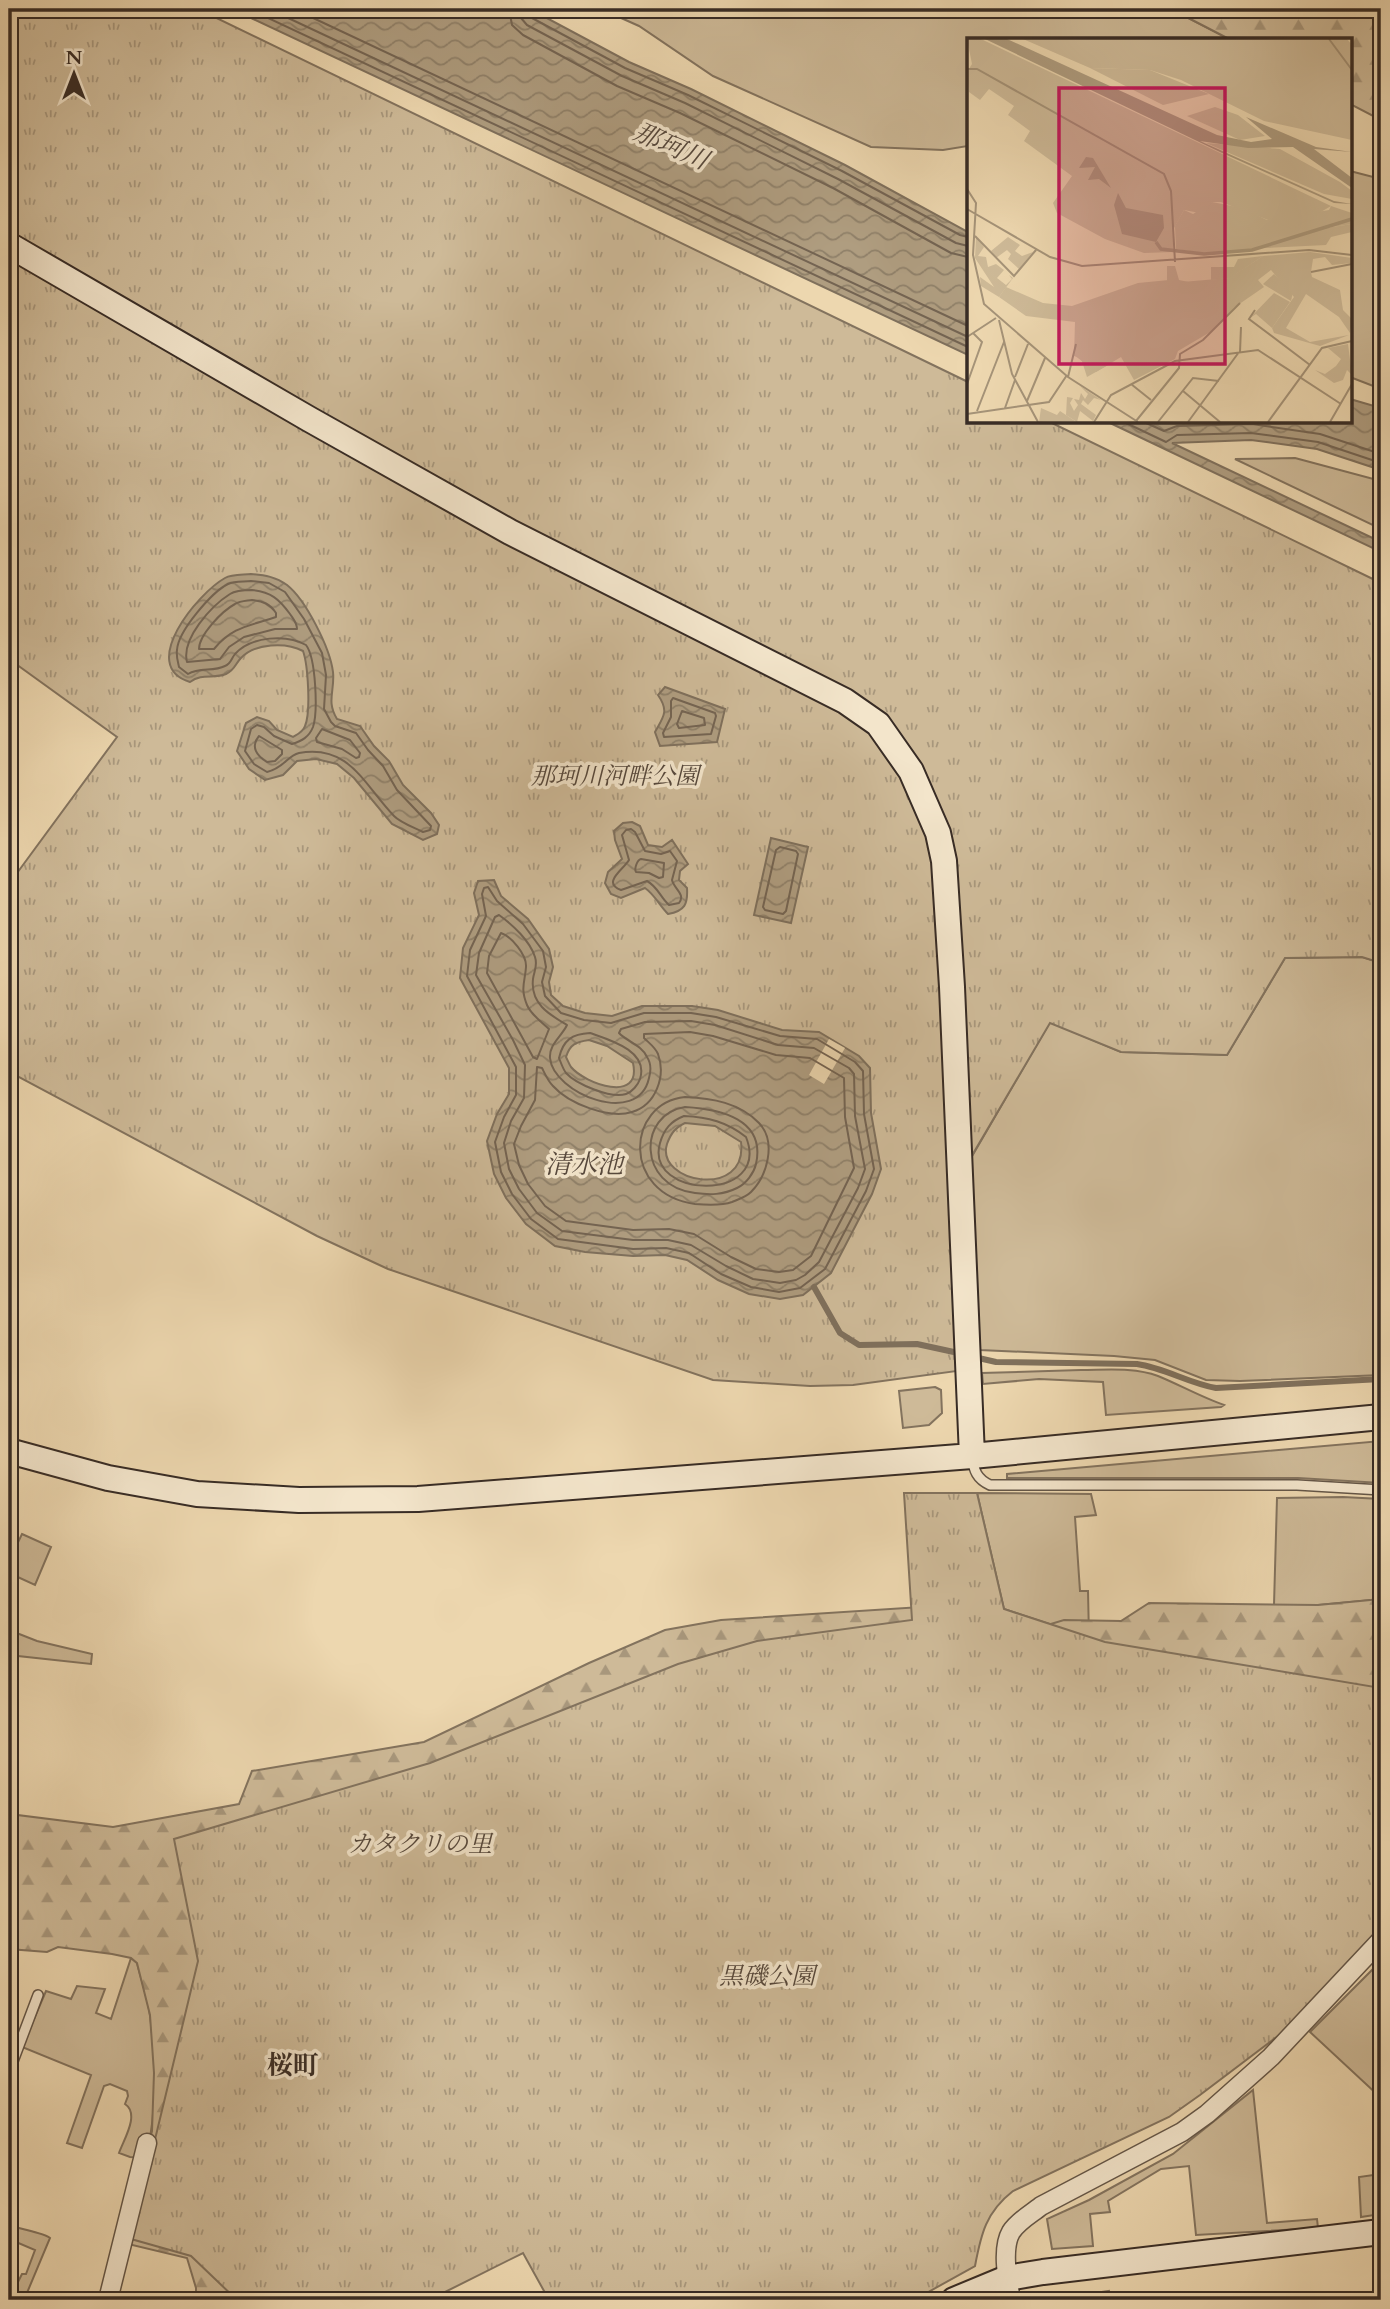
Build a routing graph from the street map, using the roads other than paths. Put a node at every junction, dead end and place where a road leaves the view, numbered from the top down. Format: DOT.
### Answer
graph roads {
  1 [pos="9,245"];
  2 [pos="1381,1417"];
  3 [pos="9,1451"];
  4 [pos="972,1456"];
  5 [pos="1381,1490"];
  6 [pos="1381,1940"];
  7 [pos="38,1995"];
  8 [pos="9,2072"];
  9 [pos="147,2143"];
  10 [pos="1381,2232"];
  11 [pos="1009,2289"];
  12 [pos="108,2300"];
  13 [pos="954,2300"];
  1 -- 4 [label="street"];
  2 -- 4 [label="street"];
  3 -- 4 [label="street"];
  4 -- 5 [label="lane"];
  6 -- 11 [label="street"];
  7 -- 8 [label="lane"];
  9 -- 12 [label="street"];
  10 -- 11 [label="street"];
  11 -- 13 [label="street"];
}
